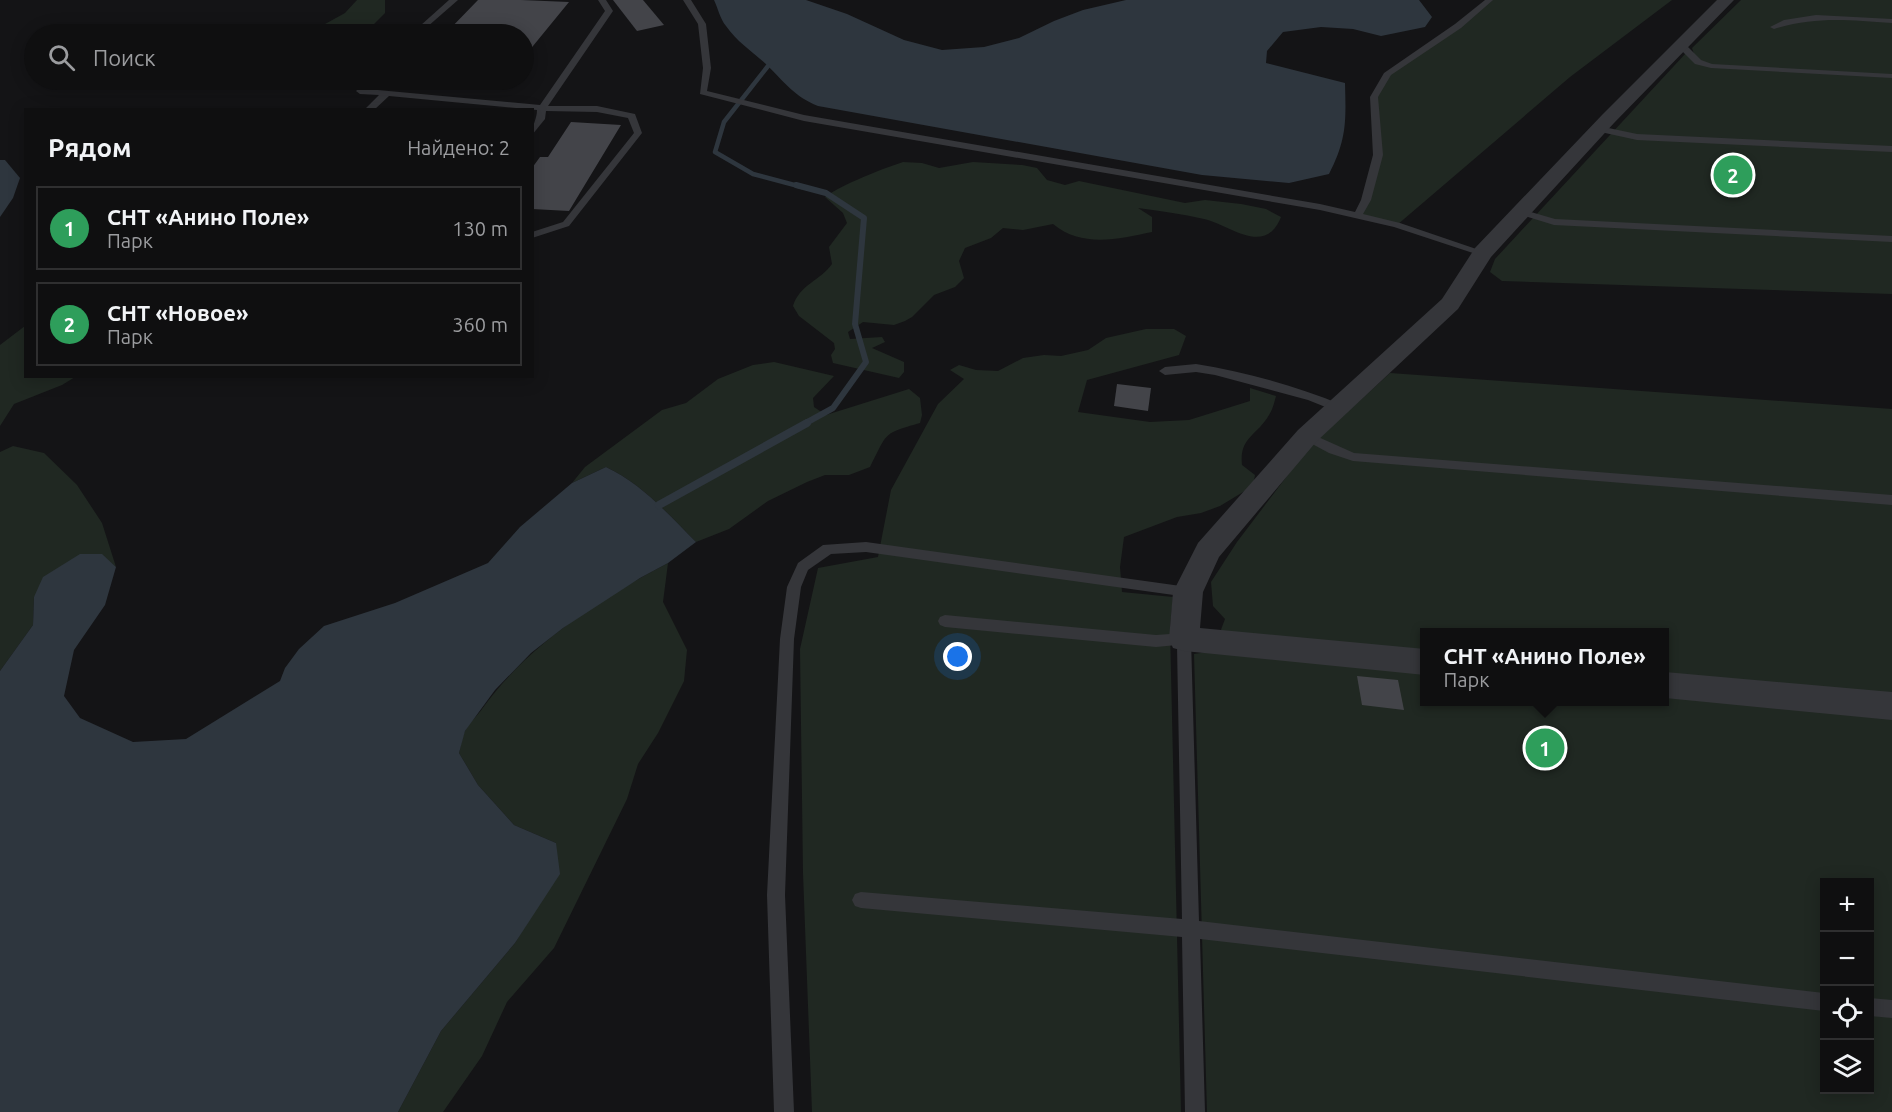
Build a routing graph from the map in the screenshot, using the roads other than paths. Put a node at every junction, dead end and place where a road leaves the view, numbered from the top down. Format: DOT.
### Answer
graph roads {
  1 [pos="454,0"];
  2 [pos="602,0"];
  3 [pos="687,0"];
  4 [pos="1489,0"];
  5 [pos="1726,0"];
  6 [pos="1892,21"];
  7 [pos="426,24"];
  8 [pos="1774,27"];
  9 [pos="1681,45"];
  10 [pos="1892,76"];
  11 [pos="361,90"];
  12 [pos="386,94"];
  13 [pos="446,100"];
  14 [pos="370,108"];
  15 [pos="436,108"];
  16 [pos="542,108"];
  17 [pos="534,129"];
  18 [pos="1599,129"];
  19 [pos="1892,149"];
  20 [pos="1521,212"];
  21 [pos="1358,215"];
  22 [pos="534,234"];
  23 [pos="1892,239"];
  24 [pos="1483,253"];
  25 [pos="1165,371"];
  26 [pos="1338,408"];
  27 [pos="1307,436"];
  28 [pos="1892,500"];
  29 [pos="1188,592"];
  30 [pos="945,621"];
  31 [pos="1184,639"];
  32 [pos="1420,662"];
  33 [pos="1669,685"];
  34 [pos="1892,706"];
  35 [pos="861,900"];
  36 [pos="1191,929"];
  37 [pos="1820,1002"];
  38 [pos="1874,1007"];
  39 [pos="1892,1009"];
  40 [pos="784,1112"];
  41 [pos="1195,1112"];
  1 -- 7 [label="lane"];
  2 -- 16 [label="lane"];
  3 -- 21 [label="lane"];
  4 -- 21 [label="lane"];
  5 -- 9 [label="street"];
  6 -- 8 [label="lane"];
  9 -- 10 [label="lane"];
  9 -- 18 [label="street"];
  11 -- 12 [label="lane"];
  12 -- 13 [label="lane"];
  12 -- 14 [label="lane"];
  13 -- 15 [label="lane"];
  13 -- 16 [label="lane"];
  16 -- 17 [label="lane"];
  16 -- 22 [label="lane"];
  18 -- 19 [label="lane"];
  18 -- 20 [label="street"];
  20 -- 23 [label="lane"];
  20 -- 24 [label="street"];
  21 -- 24 [label="lane"];
  24 -- 26 [label="street"];
  25 -- 26 [label="lane"];
  26 -- 27 [label="street"];
  27 -- 28 [label="lane"];
  27 -- 29 [label="street"];
  29 -- 31 [label="street"];
  29 -- 40 [label="lane"];
  30 -- 31 [label="lane"];
  31 -- 32 [label="street"];
  31 -- 36 [label="lane"];
  33 -- 34 [label="street"];
  35 -- 36 [label="lane"];
  36 -- 37 [label="lane"];
  36 -- 41 [label="lane"];
  38 -- 39 [label="lane"];
}
